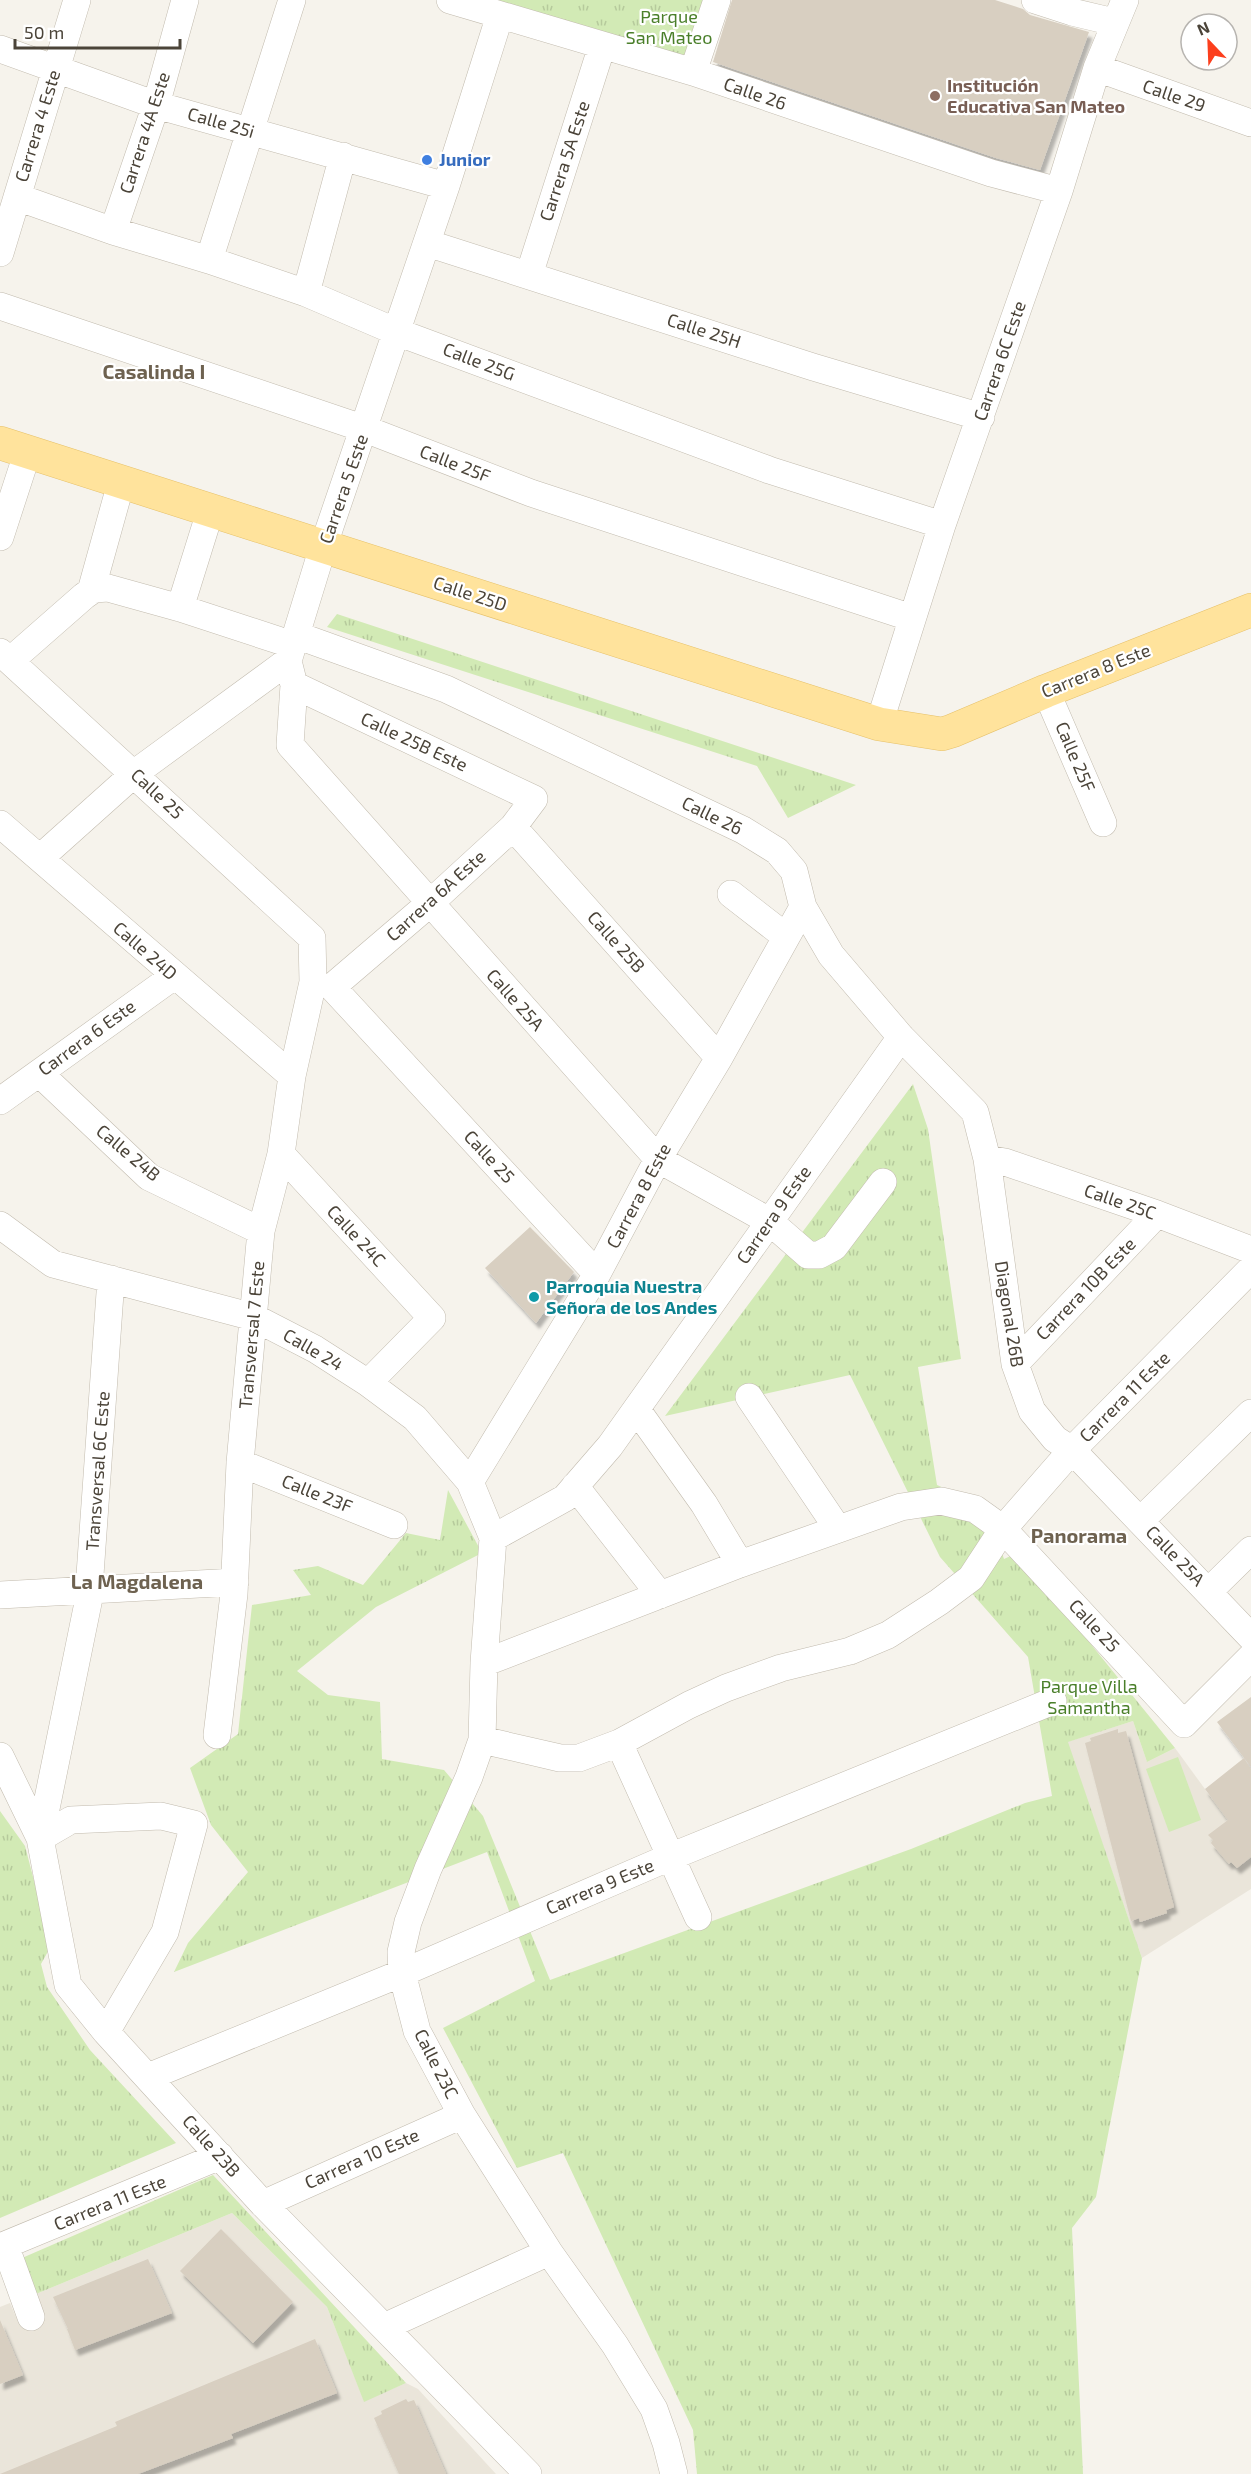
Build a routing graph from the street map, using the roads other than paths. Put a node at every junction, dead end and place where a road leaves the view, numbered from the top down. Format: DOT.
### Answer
graph roads {
  1 [pos="77,0"];
  2 [pos="185,0"];
  3 [pos="292,0"];
  4 [pos="450,0"];
  5 [pos="717,0"];
  6 [pos="1035,0"];
  7 [pos="1120,11"];
  8 [pos="500,15"];
  9 [pos="602,46"];
  10 [pos="0,49"];
  11 [pos="56,68"];
  12 [pos="1097,68"];
  13 [pos="693,72"];
  14 [pos="156,105"];
  15 [pos="1251,123"];
  16 [pos="252,132"];
  17 [pos="343,156"];
  18 [pos="446,186"];
  19 [pos="1059,192"];
  20 [pos="17,197"];
  21 [pos="113,231"];
  22 [pos="427,243"];
  23 [pos="0,253"];
  24 [pos="209,260"];
  25 [pos="529,275"];
  26 [pos="306,292"];
  27 [pos="0,306"];
  28 [pos="397,332"];
  29 [pos="981,417"];
  30 [pos="364,429"];
  31 [pos="14,449"];
  32 [pos="121,483"];
  33 [pos="210,512"];
  34 [pos="942,525"];
  35 [pos="0,537"];
  36 [pos="323,548"];
  37 [pos="99,590"];
  38 [pos="180,608"];
  39 [pos="1248,617"];
  40 [pos="912,618"];
  41 [pos="5,656"];
  42 [pos="293,657"];
  43 [pos="1046,691"];
  44 [pos="879,723"];
  45 [pos="942,734"];
  46 [pos="290,745"];
  47 [pos="135,773"];
  48 [pos="534,799"];
  49 [pos="1103,823"];
  50 [pos="0,824"];
  51 [pos="513,826"];
  52 [pos="40,858"];
  53 [pos="731,894"];
  54 [pos="429,904"];
  55 [pos="803,908"];
  56 [pos="785,936"];
  57 [pos="312,938"];
  58 [pos="174,976"];
  59 [pos="322,985"];
  60 [pos="902,1037"];
  61 [pos="719,1058"];
  62 [pos="39,1073"];
  63 [pos="292,1076"];
  64 [pos="0,1101"];
  65 [pos="281,1154"];
  66 [pos="658,1159"];
  67 [pos="987,1159"];
  68 [pos="883,1182"];
  69 [pos="1157,1214"];
  70 [pos="769,1221"];
  71 [pos="0,1226"];
  72 [pos="261,1231"];
  73 [pos="1251,1250"];
  74 [pos="1251,1269"];
  75 [pos="597,1274"];
  76 [pos="111,1279"];
  77 [pos="253,1317"];
  78 [pos="1015,1364"];
  79 [pos="368,1383"];
  80 [pos="749,1397"];
  81 [pos="637,1410"];
  82 [pos="1251,1413"];
  83 [pos="1072,1450"];
  84 [pos="240,1463"];
  85 [pos="470,1482"];
  86 [pos="575,1486"];
  87 [pos="1140,1521"];
  88 [pos="394,1525"];
  89 [pos="838,1529"];
  90 [pos="1003,1529"];
  91 [pos="493,1538"];
  92 [pos="1251,1550"];
  93 [pos="740,1564"];
  94 [pos="235,1581"];
  95 [pos="89,1590"];
  96 [pos="1209,1591"];
  97 [pos="0,1595"];
  98 [pos="660,1595"];
  99 [pos="1251,1638"];
  100 [pos="1251,1657"];
  101 [pos="484,1663"];
  102 [pos="1053,1701"];
  103 [pos="217,1735"];
  104 [pos="482,1740"];
  105 [pos="619,1743"];
  106 [pos="0,1756"];
  107 [pos="40,1838"];
  108 [pos="670,1857"];
  109 [pos="698,1917"];
  110 [pos="402,1973"];
  111 [pos="106,2032"];
  112 [pos="148,2077"];
  113 [pos="462,2115"];
  114 [pos="220,2156"];
  115 [pos="263,2204"];
  116 [pos="2,2246"];
  117 [pos="549,2252"];
  118 [pos="31,2317"];
  119 [pos="384,2327"];
  120 [pos="528,2474"];
  121 [pos="674,2474"];
  1 -- 11 [label="street, Carrera 4 Este"];
  2 -- 14 [label="street, Carrera 4A Este"];
  3 -- 16 [label="street"];
  4 -- 8 [label="street, Calle 26"];
  5 -- 13 [label="street"];
  6 -- 7 [label="street"];
  7 -- 12 [label="street, Carrera 6C Este"];
  8 -- 9 [label="street, Calle 26"];
  8 -- 18 [label="street, Carrera 5 Este"];
  9 -- 13 [label="street, Calle 26"];
  9 -- 25 [label="street, Carrera 5A Este"];
  10 -- 11 [label="street, Calle 25i"];
  11 -- 14 [label="street, Calle 25i"];
  11 -- 20 [label="street, Carrera 4 Este"];
  12 -- 15 [label="street, Calle 29"];
  12 -- 19 [label="street, Carrera 6C Este"];
  13 -- 19 [label="street, Calle 26"];
  14 -- 16 [label="street, Calle 25i"];
  14 -- 21 [label="street, Carrera 4A Este"];
  16 -- 17 [label="street, Calle 25i"];
  16 -- 24 [label="street"];
  17 -- 18 [label="street, Calle 25i"];
  17 -- 26 [label="street"];
  18 -- 22 [label="street, Carrera 5 Este"];
  19 -- 29 [label="street, Carrera 6C Este"];
  20 -- 21 [label="street, Calle 25G"];
  20 -- 23 [label="street, Carrera 4 Este"];
  21 -- 24 [label="street, Calle 25G"];
  22 -- 25 [label="street, Calle 25H"];
  22 -- 28 [label="street, Carrera 5 Este"];
  24 -- 26 [label="street, Calle 25G"];
  25 -- 29 [label="street, Calle 25H"];
  26 -- 28 [label="street, Calle 25G"];
  27 -- 30 [label="street, Calle 25F"];
  28 -- 30 [label="street, Carrera 5 Este"];
  28 -- 34 [label="street, Calle 25G"];
  29 -- 34 [label="street, Carrera 6C Este"];
  30 -- 36 [label="street, Carrera 5 Este"];
  30 -- 40 [label="street, Calle 25F"];
  31 -- 32 [label="main road, Calle 25D"];
  31 -- 35 [label="street"];
  32 -- 33 [label="main road, Calle 25D"];
  32 -- 37 [label="street"];
  33 -- 36 [label="main road, Calle 25D"];
  33 -- 38 [label="street"];
  34 -- 40 [label="street, Carrera 6C Este"];
  36 -- 42 [label="street, Carrera 5 Este"];
  36 -- 44 [label="main road, Calle 25D"];
  37 -- 38 [label="street, Calle 25B Este"];
  37 -- 41 [label="street"];
  38 -- 42 [label="street, Calle 25B Este"];
  39 -- 43 [label="main road, Carrera 8 Este"];
  40 -- 44 [label="street, Carrera 6C Este"];
  41 -- 47 [label="street, Calle 25"];
  42 -- 46 [label="street, Carrera 5 Este"];
  42 -- 47 [label="street"];
  42 -- 48 [label="street, Calle 25B Este"];
  42 -- 55 [label="street, Calle 26"];
  43 -- 45 [label="main road, Carrera 8 Este"];
  43 -- 49 [label="street, Calle 25F"];
  44 -- 45 [label="main road, Calle 25D"];
  46 -- 54 [label="street, Calle 25A"];
  47 -- 52 [label="street"];
  47 -- 57 [label="street, Calle 25"];
  48 -- 51 [label="street, Carrera 6A Este"];
  50 -- 52 [label="street, Calle 24D"];
  51 -- 54 [label="street, Carrera 6A Este"];
  51 -- 61 [label="street, Calle 25B"];
  52 -- 58 [label="street, Calle 24D"];
  53 -- 56 [label="street"];
  54 -- 59 [label="street, Carrera 6A Este"];
  54 -- 66 [label="street, Calle 25A"];
  55 -- 56 [label="street, Carrera 8 Este"];
  55 -- 60 [label="street, Calle 26"];
  56 -- 61 [label="street, Carrera 8 Este"];
  57 -- 59 [label="street, Transversal 7 Este"];
  58 -- 62 [label="street, Carrera 6 Este"];
  58 -- 63 [label="street, Calle 24D"];
  59 -- 63 [label="street, Transversal 7 Este"];
  59 -- 75 [label="street, Calle 25"];
  60 -- 67 [label="street, Calle 26"];
  60 -- 70 [label="street, Carrera 9 Este"];
  61 -- 66 [label="street, Carrera 8 Este"];
  62 -- 64 [label="street, Carrera 6 Este"];
  62 -- 72 [label="street, Calle 24B"];
  63 -- 65 [label="street, Transversal 7 Este"];
  65 -- 72 [label="street, Transversal 7 Este"];
  65 -- 79 [label="street, Calle 24C"];
  66 -- 70 [label="street, Calle 25A"];
  66 -- 75 [label="street, Carrera 8 Este"];
  67 -- 69 [label="street, Calle 25C"];
  67 -- 78 [label="street, Diagonal 26B"];
  68 -- 70 [label="street, Calle 25A"];
  69 -- 73 [label="street, Calle 25C"];
  69 -- 78 [label="street, Carrera 10B Este"];
  70 -- 81 [label="street, Carrera 9 Este"];
  71 -- 76 [label="street, Calle 24"];
  72 -- 77 [label="street, Transversal 7 Este"];
  74 -- 83 [label="street, Carrera 11 Este"];
  75 -- 85 [label="street, Carrera 8 Este"];
  76 -- 77 [label="street, Calle 24"];
  76 -- 95 [label="street, Transversal 6C Este"];
  77 -- 79 [label="street, Calle 24"];
  77 -- 84 [label="street, Transversal 7 Este"];
  78 -- 83 [label="street, Diagonal 26B"];
  79 -- 85 [label="street, Calle 24"];
  80 -- 89 [label="street"];
  81 -- 86 [label="street, Carrera 9 Este"];
  81 -- 93 [label="street"];
  82 -- 87 [label="street"];
  83 -- 87 [label="street, Calle 25A"];
  83 -- 90 [label="street, Carrera 11 Este"];
  84 -- 88 [label="street, Calle 23F"];
  84 -- 94 [label="street, Transversal 7 Este"];
  85 -- 91 [label="street, Calle 24"];
  86 -- 91 [label="street, Carrera 9 Este"];
  86 -- 98 [label="street"];
  87 -- 96 [label="street, Calle 25A"];
  89 -- 90 [label="street, Calle 25"];
  89 -- 93 [label="street, Calle 25"];
  90 -- 100 [label="street, Calle 25"];
  90 -- 105 [label="street, Carrera 11 Este"];
  91 -- 101 [label="street, Calle 23C"];
  92 -- 96 [label="street"];
  93 -- 98 [label="street, Calle 25"];
  94 -- 95 [label="street"];
  94 -- 103 [label="street, Transversal 7 Este"];
  95 -- 97 [label="street"];
  95 -- 107 [label="street, Transversal 6C Este"];
  96 -- 99 [label="street, Calle 25A"];
  98 -- 101 [label="street, Calle 25"];
  101 -- 104 [label="street, Calle 23C"];
  102 -- 108 [label="street, Carrera 9 Este"];
  104 -- 105 [label="street, Carrera 11 Este"];
  104 -- 110 [label="street, Calle 23C"];
  105 -- 108 [label="street"];
  106 -- 107 [label="street, Calle 23B"];
  107 -- 111 [label="street, Calle 23B"];
  107 -- 111 [label="street"];
  108 -- 109 [label="street"];
  108 -- 110 [label="street, Carrera 9 Este"];
  110 -- 112 [label="street, Carrera 9 Este"];
  110 -- 113 [label="street, Calle 23C"];
  111 -- 112 [label="street, Calle 23B"];
  112 -- 114 [label="street, Calle 23B"];
  113 -- 115 [label="street, Carrera 10 Este"];
  113 -- 117 [label="street, Calle 23C"];
  114 -- 115 [label="street, Calle 23B"];
  114 -- 116 [label="street, Carrera 11 Este"];
  115 -- 119 [label="street, Calle 23B"];
  116 -- 118 [label="street"];
  117 -- 119 [label="street"];
  117 -- 121 [label="street, Calle 23C"];
  119 -- 120 [label="street, Calle 23B"];
}
